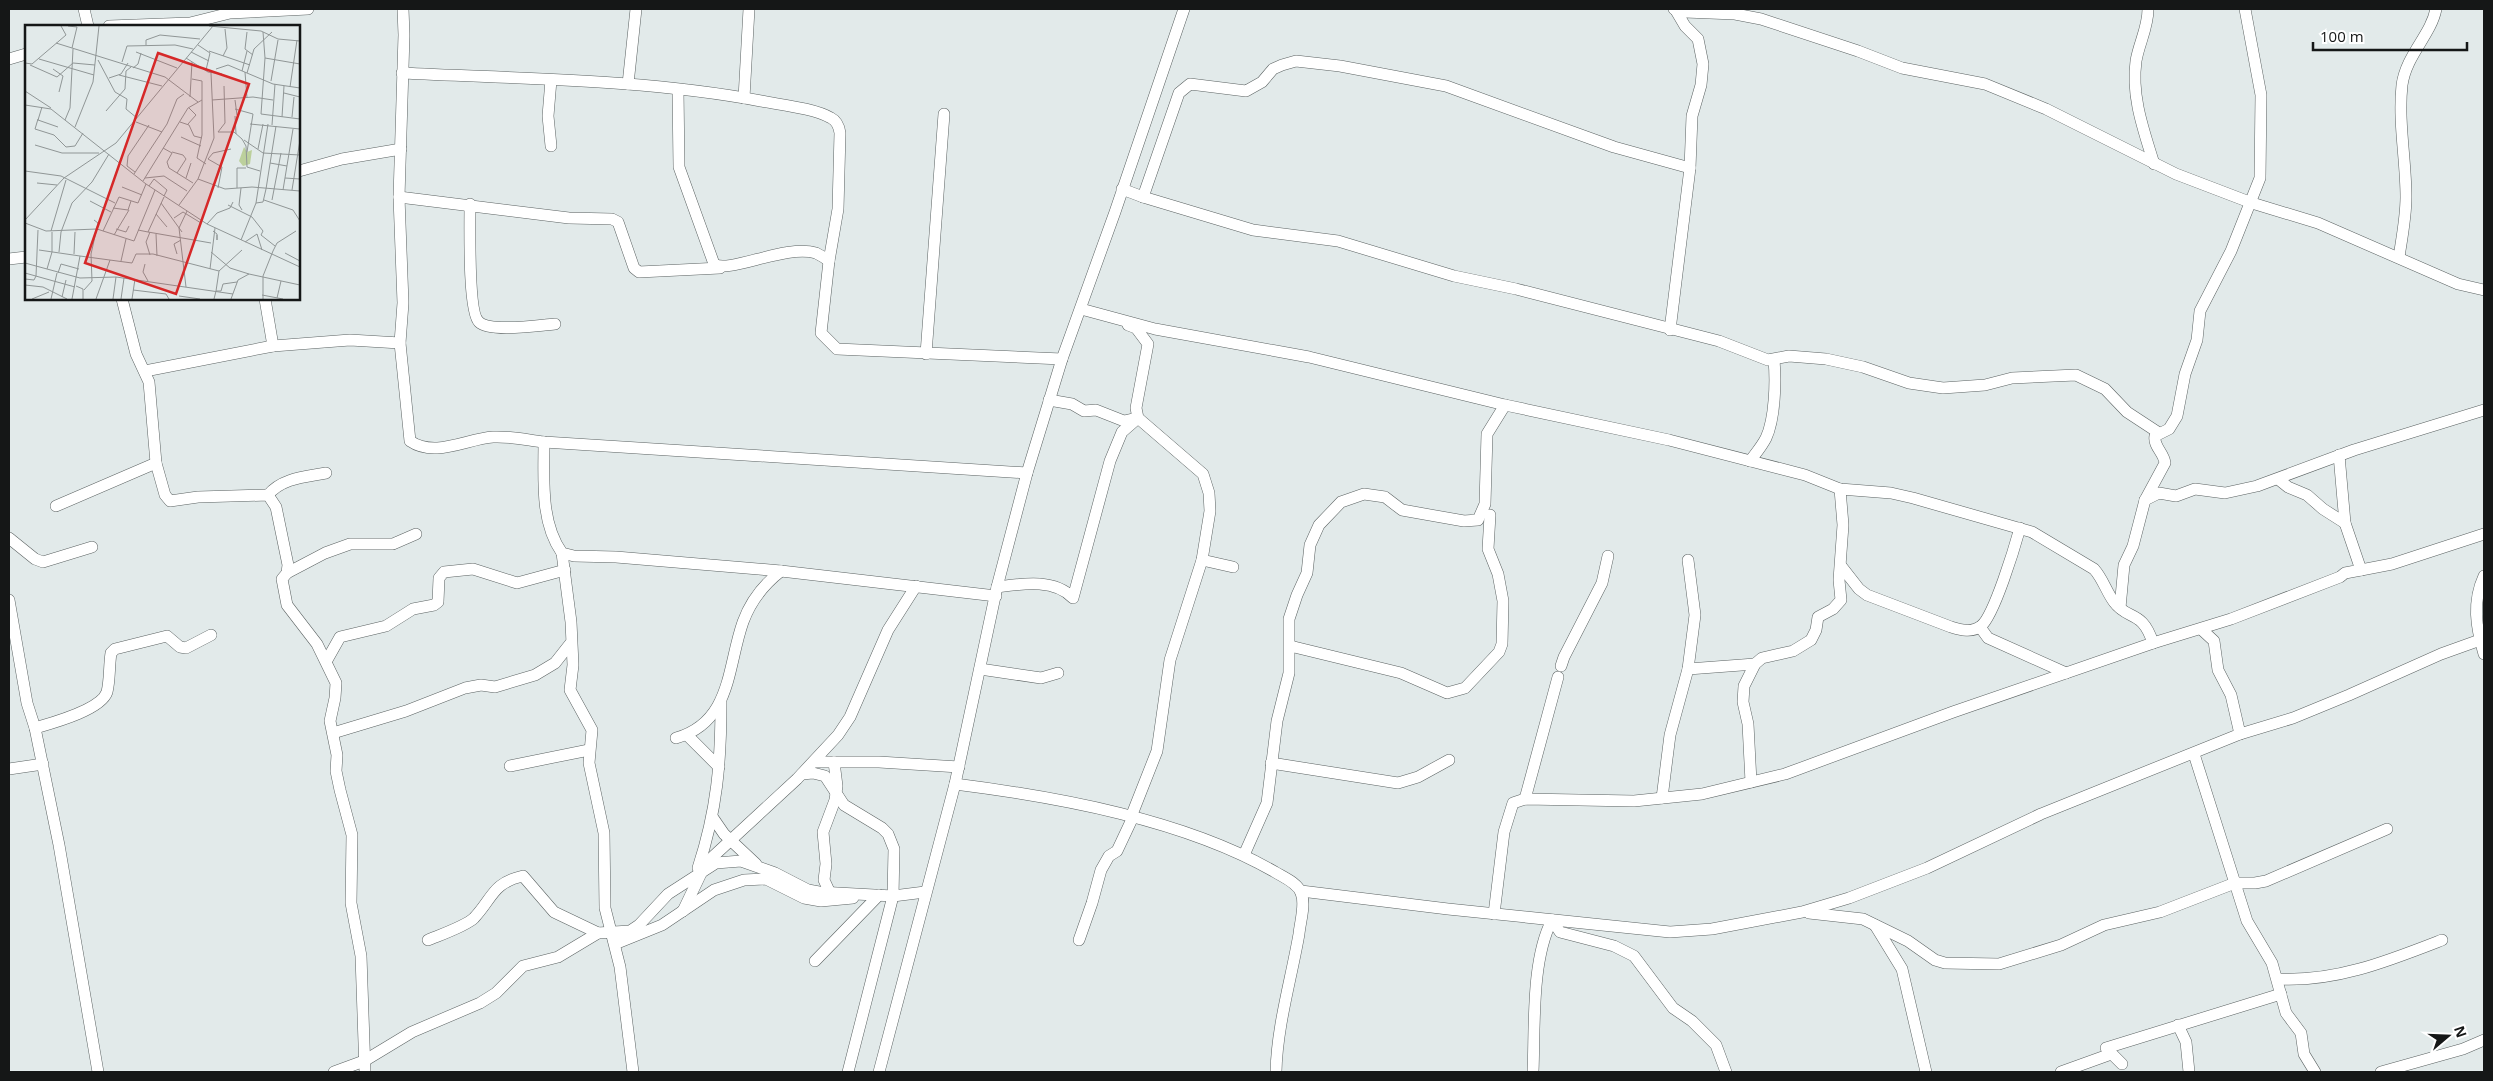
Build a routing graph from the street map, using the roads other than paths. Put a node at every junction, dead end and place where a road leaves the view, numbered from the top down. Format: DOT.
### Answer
graph roads {
  1 [pos="84,9"];
  2 [pos="308,9"];
  3 [pos="403,9"];
  4 [pos="636,9"];
  5 [pos="749,9"];
  6 [pos="1184,9"];
  7 [pos="1675,9"];
  8 [pos="2148,9"];
  9 [pos="2245,9"];
  10 [pos="2436,9"];
  11 [pos="1724,11"];
  12 [pos="88,25"];
  13 [pos="137,25"];
  14 [pos="25,54"];
  15 [pos="9,59"];
  16 [pos="402,73"];
  17 [pos="551,80"];
  18 [pos="628,84"];
  19 [pos="678,90"];
  20 [pos="744,98"];
  21 [pos="944,114"];
  22 [pos="551,146"];
  23 [pos="401,149"];
  24 [pos="2154,164"];
  25 [pos="1690,168"];
  26 [pos="300,171"];
  27 [pos="1122,189"];
  28 [pos="399,197"];
  29 [pos="1143,198"];
  30 [pos="2252,203"];
  31 [pos="470,204"];
  32 [pos="25,257"];
  33 [pos="2399,258"];
  34 [pos="9,259"];
  35 [pos="829,261"];
  36 [pos="720,268"];
  37 [pos="2484,290"];
  38 [pos="122,300"];
  39 [pos="265,300"];
  40 [pos="1081,309"];
  41 [pos="1110,317"];
  42 [pos="555,324"];
  43 [pos="1670,330"];
  44 [pos="400,343"];
  45 [pos="273,346"];
  46 [pos="926,354"];
  47 [pos="1062,358"];
  48 [pos="1774,360"];
  49 [pos="145,371"];
  50 [pos="1049,400"];
  51 [pos="1505,405"];
  52 [pos="2484,410"];
  53 [pos="1138,418"];
  54 [pos="2158,433"];
  55 [pos="544,442"];
  56 [pos="2339,455"];
  57 [pos="1750,461"];
  58 [pos="156,463"];
  59 [pos="326,473"];
  60 [pos="1027,473"];
  61 [pos="2278,479"];
  62 [pos="1840,489"];
  63 [pos="268,495"];
  64 [pos="2145,500"];
  65 [pos="56,506"];
  66 [pos="1490,515"];
  67 [pos="2345,522"];
  68 [pos="2020,528"];
  69 [pos="416,534"];
  70 [pos="2484,534"];
  71 [pos="9,538"];
  72 [pos="92,547"];
  73 [pos="562,553"];
  74 [pos="1608,556"];
  75 [pos="1202,560"];
  76 [pos="1688,560"];
  77 [pos="1841,566"];
  78 [pos="1233,567"];
  79 [pos="564,570"];
  80 [pos="2361,570"];
  81 [pos="781,571"];
  82 [pos="287,573"];
  83 [pos="2484,576"];
  84 [pos="916,586"];
  85 [pos="997,592"];
  86 [pos="9,600"];
  87 [pos="2120,608"];
  88 [pos="1980,627"];
  89 [pos="2201,629"];
  90 [pos="211,635"];
  91 [pos="2480,640"];
  92 [pos="2153,643"];
  93 [pos="570,644"];
  94 [pos="1290,646"];
  95 [pos="2484,654"];
  96 [pos="326,660"];
  97 [pos="1755,664"];
  98 [pos="980,669"];
  99 [pos="1688,669"];
  100 [pos="1058,673"];
  101 [pos="2066,673"];
  102 [pos="721,700"];
  103 [pos="35,728"];
  104 [pos="333,733"];
  105 [pos="2240,734"];
  106 [pos="589,750"];
  107 [pos="2194,754"];
  108 [pos="1449,760"];
  109 [pos="814,762"];
  110 [pos="834,762"];
  111 [pos="1271,763"];
  112 [pos="43,764"];
  113 [pos="510,766"];
  114 [pos="719,767"];
  115 [pos="959,767"];
  116 [pos="9,769"];
  117 [pos="802,774"];
  118 [pos="1751,782"];
  119 [pos="955,784"];
  120 [pos="836,794"];
  121 [pos="1525,798"];
  122 [pos="1662,798"];
  123 [pos="1132,817"];
  124 [pos="713,818"];
  125 [pos="2387,829"];
  126 [pos="729,840"];
  127 [pos="1244,855"];
  128 [pos="758,866"];
  129 [pos="698,872"];
  130 [pos="2235,883"];
  131 [pos="1301,891"];
  132 [pos="925,892"];
  133 [pos="830,893"];
  134 [pos="874,894"];
  135 [pos="893,896"];
  136 [pos="683,911"];
  137 [pos="1802,912"];
  138 [pos="1494,914"];
  139 [pos="1552,920"];
  140 [pos="1874,924"];
  141 [pos="612,932"];
  142 [pos="598,933"];
  143 [pos="428,940"];
  144 [pos="1079,940"];
  145 [pos="2442,940"];
  146 [pos="615,944"];
  147 [pos="815,961"];
  148 [pos="2278,980"];
  149 [pos="2281,994"];
  150 [pos="2178,1025"];
  151 [pos="2484,1040"];
  152 [pos="2111,1054"];
  153 [pos="2122,1064"];
  154 [pos="365,1067"];
  155 [pos="98,1072"];
  156 [pos="334,1072"];
  157 [pos="633,1072"];
  158 [pos="848,1072"];
  159 [pos="879,1072"];
  160 [pos="1276,1072"];
  161 [pos="1533,1072"];
  162 [pos="1726,1072"];
  163 [pos="1926,1072"];
  164 [pos="2061,1072"];
  165 [pos="2189,1072"];
  166 [pos="2315,1072"];
  167 [pos="2381,1072"];
  1 -- 12 [label="street"];
  2 -- 13 [label="street"];
  3 -- 16 [label="street"];
  4 -- 18 [label="street"];
  5 -- 20 [label="street"];
  6 -- 27 [label="street"];
  7 -- 11 [label="street"];
  7 -- 25 [label="street"];
  8 -- 24 [label="street"];
  9 -- 30 [label="street"];
  10 -- 33 [label="street"];
  11 -- 24 [label="street"];
  14 -- 15 [label="street"];
  16 -- 17 [label="street"];
  16 -- 23 [label="street"];
  17 -- 18 [label="street"];
  17 -- 22 [label="street"];
  18 -- 19 [label="street"];
  19 -- 20 [label="street"];
  19 -- 36 [label="street"];
  20 -- 35 [label="street"];
  21 -- 46 [label="street"];
  23 -- 26 [label="street"];
  23 -- 28 [label="street"];
  24 -- 30 [label="street"];
  25 -- 29 [label="street"];
  25 -- 43 [label="street"];
  27 -- 29 [label="street"];
  27 -- 40 [label="street"];
  28 -- 31 [label="street"];
  28 -- 44 [label="street"];
  29 -- 43 [label="street"];
  30 -- 33 [label="street"];
  30 -- 54 [label="street"];
  31 -- 36 [label="street"];
  31 -- 42 [label="street"];
  32 -- 34 [label="street"];
  33 -- 37 [label="street"];
  35 -- 36 [label="street"];
  35 -- 46 [label="street"];
  38 -- 49 [label="street"];
  39 -- 45 [label="street"];
  40 -- 41 [label="street"];
  40 -- 47 [label="street"];
  41 -- 51 [label="street"];
  41 -- 53 [label="street"];
  43 -- 48 [label="street"];
  44 -- 45 [label="street"];
  44 -- 55 [label="street"];
  45 -- 49 [label="street"];
  46 -- 47 [label="street"];
  47 -- 50 [label="street"];
  48 -- 54 [label="street"];
  48 -- 57 [label="street"];
  49 -- 58 [label="street"];
  50 -- 53 [label="street"];
  50 -- 60 [label="street"];
  51 -- 57 [label="street"];
  51 -- 94 [label="street"];
  52 -- 56 [label="street"];
  53 -- 75 [label="street"];
  53 -- 85 [label="street"];
  54 -- 64 [label="street"];
  55 -- 60 [label="street"];
  55 -- 73 [label="street"];
  56 -- 61 [label="street"];
  56 -- 67 [label="street"];
  57 -- 62 [label="street"];
  58 -- 63 [label="street"];
  58 -- 65 [label="street"];
  59 -- 63 [label="street"];
  60 -- 85 [label="street"];
  61 -- 64 [label="street"];
  61 -- 67 [label="street"];
  62 -- 68 [label="street"];
  62 -- 77 [label="street"];
  63 -- 82 [label="street"];
  64 -- 87 [label="street"];
  66 -- 94 [label="street"];
  67 -- 80 [label="street"];
  68 -- 87 [label="street"];
  68 -- 88 [label="street"];
  69 -- 82 [label="street"];
  70 -- 80 [label="street"];
  71 -- 72 [label="street"];
  73 -- 79 [label="street"];
  73 -- 81 [label="street"];
  74 -- 121 [label="street"];
  75 -- 78 [label="street"];
  75 -- 123 [label="street"];
  76 -- 99 [label="street"];
  77 -- 88 [label="street"];
  77 -- 97 [label="street"];
  79 -- 93 [label="street"];
  79 -- 96 [label="street"];
  80 -- 89 [label="street"];
  81 -- 84 [label="street"];
  81 -- 102 [label="street"];
  82 -- 96 [label="street"];
  83 -- 91 [label="street"];
  84 -- 85 [label="street"];
  84 -- 109 [label="street"];
  85 -- 98 [label="street"];
  86 -- 103 [label="street"];
  87 -- 92 [label="street"];
  88 -- 101 [label="street"];
  89 -- 92 [label="street"];
  89 -- 105 [label="street"];
  90 -- 103 [label="street"];
  91 -- 95 [label="street"];
  91 -- 105 [label="street"];
  92 -- 101 [label="street"];
  93 -- 104 [label="street"];
  93 -- 106 [label="street"];
  94 -- 111 [label="street"];
  96 -- 104 [label="street"];
  97 -- 99 [label="street"];
  97 -- 118 [label="street"];
  98 -- 100 [label="street"];
  98 -- 115 [label="street"];
  99 -- 122 [label="street"];
  101 -- 118 [label="street"];
  102 -- 114 [label="street"];
  102 -- 114 [label="street"];
  103 -- 112 [label="street"];
  104 -- 154 [label="street"];
  105 -- 107 [label="street"];
  106 -- 113 [label="street"];
  106 -- 141 [label="street"];
  107 -- 130 [label="street"];
  107 -- 137 [label="street"];
  108 -- 111 [label="street"];
  109 -- 110 [label="street"];
  109 -- 117 [label="street"];
  110 -- 115 [label="street"];
  110 -- 120 [label="street"];
  111 -- 127 [label="street"];
  112 -- 116 [label="street"];
  112 -- 155 [label="street"];
  114 -- 124 [label="street"];
  115 -- 119 [label="street"];
  117 -- 120 [label="street"];
  117 -- 126 [label="street"];
  118 -- 122 [label="street"];
  119 -- 123 [label="street"];
  119 -- 132 [label="street"];
  120 -- 133 [label="street"];
  120 -- 135 [label="street"];
  121 -- 122 [label="street"];
  121 -- 138 [label="street"];
  123 -- 127 [label="street"];
  123 -- 144 [label="street"];
  124 -- 126 [label="street"];
  124 -- 129 [label="street"];
  125 -- 130 [label="street"];
  126 -- 128 [label="street"];
  126 -- 129 [label="street"];
  127 -- 131 [label="street"];
  128 -- 129 [label="street"];
  128 -- 133 [label="street"];
  129 -- 136 [label="street"];
  129 -- 141 [label="street"];
  130 -- 140 [label="street"];
  130 -- 148 [label="street"];
  131 -- 138 [label="street"];
  131 -- 160 [label="street"];
  132 -- 135 [label="street"];
  132 -- 159 [label="street"];
  133 -- 134 [label="street"];
  134 -- 135 [label="street"];
  134 -- 136 [label="street"];
  134 -- 147 [label="street"];
  135 -- 158 [label="street"];
  136 -- 146 [label="street"];
  137 -- 139 [label="street"];
  137 -- 140 [label="street"];
  138 -- 139 [label="street"];
  139 -- 161 [label="street"];
  139 -- 162 [label="street"];
  140 -- 163 [label="street"];
  141 -- 142 [label="street"];
  141 -- 146 [label="street"];
  142 -- 143 [label="street"];
  142 -- 154 [label="street"];
  145 -- 148 [label="street"];
  146 -- 157 [label="street"];
  148 -- 149 [label="street"];
  149 -- 150 [label="street"];
  149 -- 166 [label="street"];
  150 -- 152 [label="street"];
  150 -- 165 [label="street"];
  151 -- 167 [label="street"];
  152 -- 153 [label="street"];
  152 -- 164 [label="street"];
  154 -- 156 [label="street"];
}
